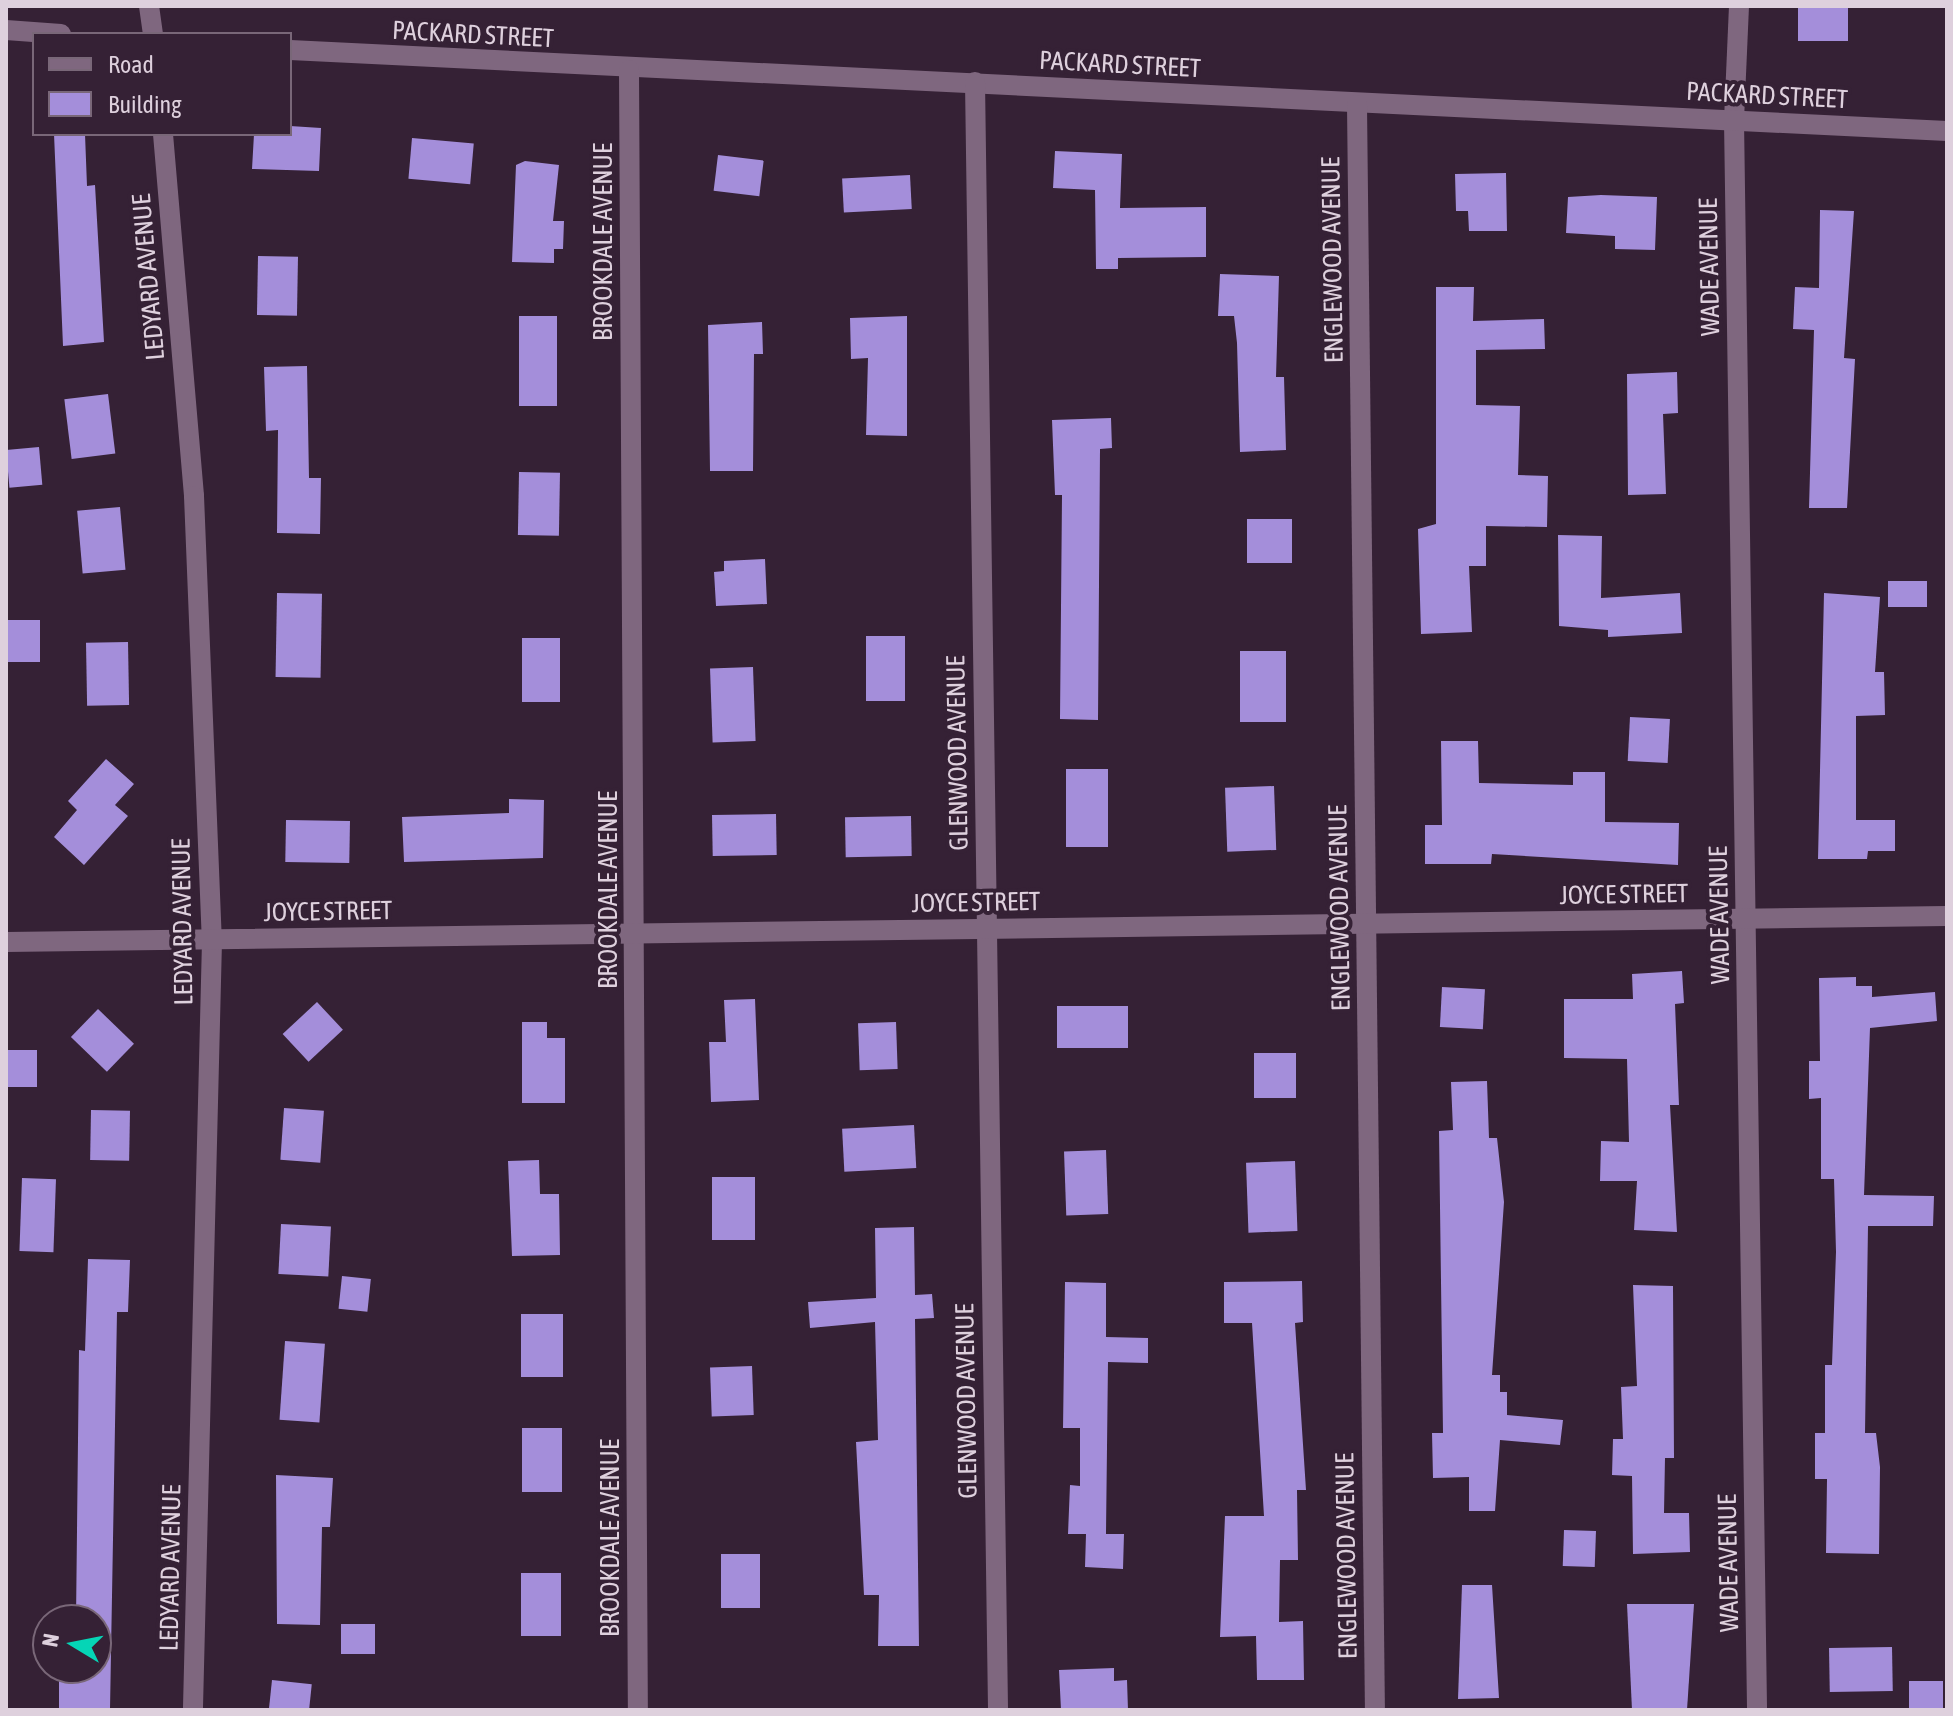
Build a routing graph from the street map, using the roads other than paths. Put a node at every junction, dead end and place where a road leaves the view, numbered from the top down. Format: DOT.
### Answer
graph roads {
  1 [pos="149,6"];
  2 [pos="1739,6"];
  3 [pos="6,30"];
  4 [pos="34,32"];
  5 [pos="153,32"];
  6 [pos="292,50"];
  7 [pos="629,70"];
  8 [pos="975,82"];
  9 [pos="1357,105"];
  10 [pos="1734,120"];
  11 [pos="1947,131"];
  12 [pos="163,136"];
  13 [pos="1947,916"];
  14 [pos="1746,919"];
  15 [pos="1366,924"];
  16 [pos="986,929"];
  17 [pos="635,932"];
  18 [pos="212,941"];
  19 [pos="6,942"];
  20 [pos="193,1710"];
  21 [pos="638,1710"];
  22 [pos="998,1710"];
  23 [pos="1375,1710"];
  24 [pos="1757,1710"];
  1 -- 5 [label="street"];
  2 -- 10 [label="street, WADE AVENUE"];
  3 -- 4 [label="street"];
  6 -- 7 [label="street, PACKARD STREET"];
  7 -- 8 [label="street, PACKARD STREET"];
  7 -- 17 [label="street, BROOKDALE AVENUE"];
  8 -- 9 [label="street, PACKARD STREET"];
  8 -- 16 [label="street, GLENWOOD AVENUE"];
  9 -- 10 [label="street, PACKARD STREET"];
  9 -- 15 [label="street, ENGLEWOOD AVENUE"];
  10 -- 11 [label="street, PACKARD STREET"];
  10 -- 14 [label="street, WADE AVENUE"];
  12 -- 18 [label="street, LEDYARD AVENUE"];
  13 -- 14 [label="street, JOYCE STREET"];
  14 -- 15 [label="street, JOYCE STREET"];
  14 -- 24 [label="street, WADE AVENUE"];
  15 -- 16 [label="street, JOYCE STREET"];
  15 -- 23 [label="street, ENGLEWOOD AVENUE"];
  16 -- 17 [label="street, JOYCE STREET"];
  16 -- 22 [label="street, GLENWOOD AVENUE"];
  17 -- 18 [label="street, JOYCE STREET"];
  17 -- 21 [label="street, BROOKDALE AVENUE"];
  18 -- 19 [label="street, JOYCE STREET"];
  18 -- 20 [label="street, LEDYARD AVENUE"];
}
